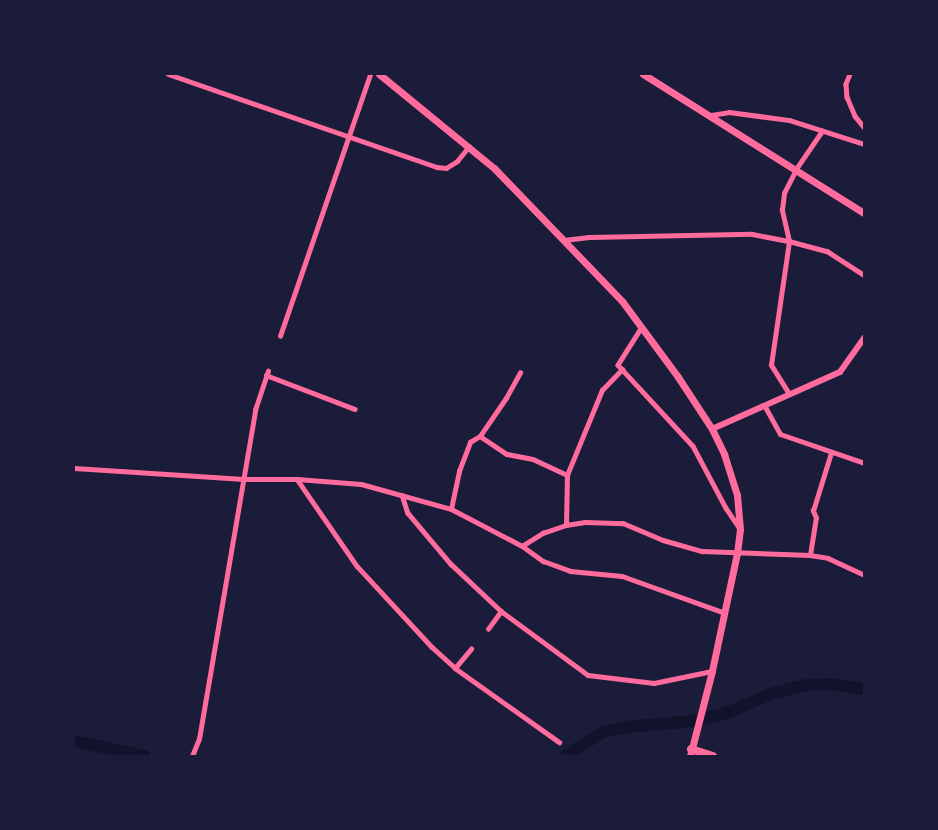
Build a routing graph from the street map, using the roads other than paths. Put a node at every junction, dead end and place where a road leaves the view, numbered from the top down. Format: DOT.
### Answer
graph roads {
  1 [pos="168,74"];
  2 [pos="370,74"];
  3 [pos="379,74"];
  4 [pos="643,74"];
  5 [pos="850,74"];
  6 [pos="711,115"];
  7 [pos="864,127"];
  8 [pos="822,131"];
  9 [pos="348,137"];
  10 [pos="864,144"];
  11 [pos="469,146"];
  12 [pos="796,169"];
  13 [pos="864,213"];
  14 [pos="564,240"];
  15 [pos="789,241"];
  16 [pos="864,275"];
  17 [pos="642,327"];
  18 [pos="280,336"];
  19 [pos="864,338"];
  20 [pos="622,369"];
  21 [pos="520,373"];
  22 [pos="789,394"];
  23 [pos="764,405"];
  24 [pos="356,409"];
  25 [pos="712,429"];
  26 [pos="480,436"];
  27 [pos="831,453"];
  28 [pos="864,464"];
  29 [pos="74,468"];
  30 [pos="567,475"];
  31 [pos="244,479"];
  32 [pos="298,479"];
  33 [pos="402,495"];
  34 [pos="451,509"];
  35 [pos="566,525"];
  36 [pos="740,529"];
  37 [pos="522,546"];
  38 [pos="737,553"];
  39 [pos="810,555"];
  40 [pos="864,575"];
  41 [pos="501,611"];
  42 [pos="725,613"];
  43 [pos="488,629"];
  44 [pos="470,649"];
  45 [pos="455,668"];
  46 [pos="712,671"];
  47 [pos="559,742"];
  48 [pos="690,753"];
  49 [pos="192,756"];
  50 [pos="713,756"];
  1 -- 9 [label="street"];
  2 -- 9 [label="street"];
  3 -- 11 [label="main road"];
  4 -- 6 [label="main road"];
  5 -- 7 [label="street"];
  6 -- 8 [label="street"];
  6 -- 12 [label="main road"];
  8 -- 10 [label="street"];
  8 -- 12 [label="street"];
  9 -- 11 [label="street"];
  9 -- 18 [label="street"];
  11 -- 14 [label="main road"];
  12 -- 13 [label="main road"];
  12 -- 15 [label="street"];
  14 -- 15 [label="street"];
  14 -- 17 [label="main road"];
  15 -- 16 [label="street"];
  15 -- 22 [label="street"];
  17 -- 20 [label="street"];
  17 -- 25 [label="main road"];
  19 -- 22 [label="main road"];
  20 -- 30 [label="street"];
  20 -- 36 [label="street"];
  21 -- 26 [label="street"];
  22 -- 23 [label="main road"];
  23 -- 25 [label="main road"];
  23 -- 27 [label="street"];
  24 -- 31 [label="street"];
  25 -- 36 [label="main road"];
  26 -- 30 [label="street"];
  26 -- 34 [label="street"];
  27 -- 28 [label="street"];
  27 -- 39 [label="street"];
  29 -- 31 [label="street"];
  30 -- 35 [label="street"];
  31 -- 32 [label="street"];
  31 -- 49 [label="street"];
  32 -- 33 [label="street"];
  32 -- 45 [label="street"];
  33 -- 34 [label="street"];
  33 -- 41 [label="street"];
  34 -- 37 [label="street"];
  35 -- 37 [label="street"];
  35 -- 38 [label="street"];
  36 -- 38 [label="main road"];
  37 -- 42 [label="street"];
  38 -- 39 [label="street"];
  38 -- 42 [label="main road"];
  39 -- 40 [label="street"];
  41 -- 43 [label="street"];
  41 -- 46 [label="street"];
  42 -- 46 [label="main road"];
  44 -- 45 [label="street"];
  45 -- 47 [label="street"];
  46 -- 48 [label="main road"];
  48 -- 50 [label="highway"];
}
